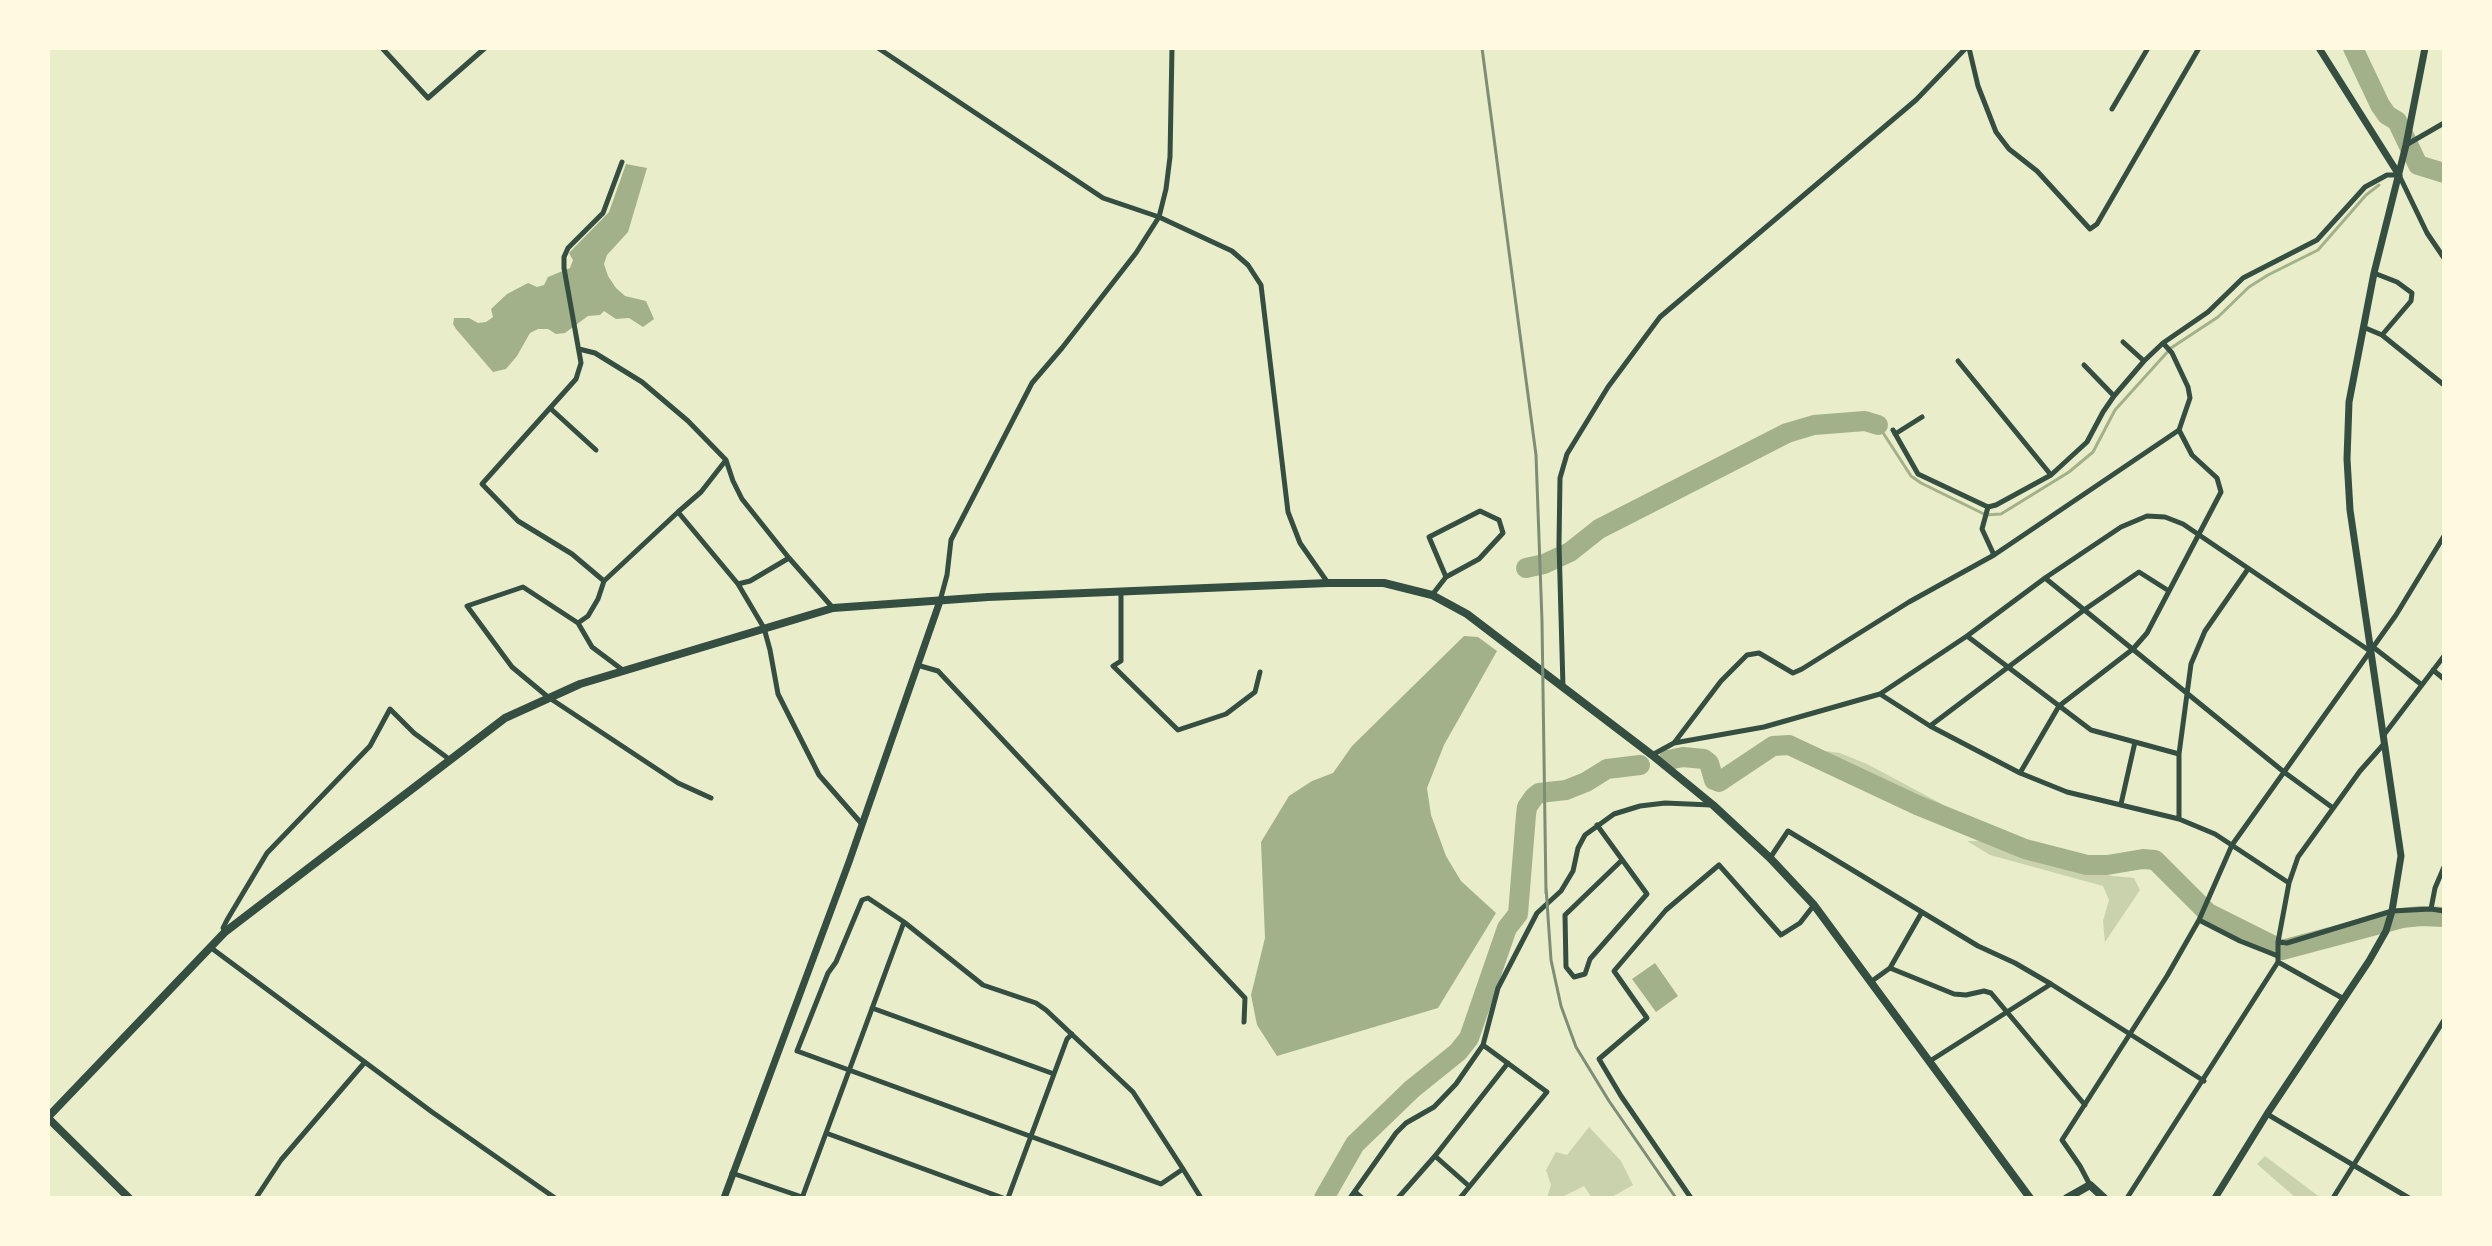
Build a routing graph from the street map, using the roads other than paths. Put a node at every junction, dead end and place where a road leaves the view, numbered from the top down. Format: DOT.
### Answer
graph roads {
  1 [pos="382,48"];
  2 [pos="485,48"];
  3 [pos="878,48"];
  4 [pos="1172,48"];
  5 [pos="1967,48"];
  6 [pos="2148,48"];
  7 [pos="2199,48"];
  8 [pos="2319,48"];
  9 [pos="2425,48"];
  10 [pos="2112,109"];
  11 [pos="2444,123"];
  12 [pos="2406,145"];
  13 [pos="622,162"];
  14 [pos="2399,175"];
  15 [pos="1159,217"];
  16 [pos="2444,258"];
  17 [pos="2374,273"];
  18 [pos="2363,327"];
  19 [pos="2382,335"];
  20 [pos="2123,342"];
  21 [pos="2165,345"];
  22 [pos="579,349"];
  23 [pos="1958,361"];
  24 [pos="2144,361"];
  25 [pos="2084,365"];
  26 [pos="2444,385"];
  27 [pos="2114,396"];
  28 [pos="550,408"];
  29 [pos="1922,417"];
  30 [pos="2179,430"];
  31 [pos="596,450"];
  32 [pos="726,460"];
  33 [pos="2051,475"];
  34 [pos="1988,509"];
  35 [pos="678,512"];
  36 [pos="2199,534"];
  37 [pos="2444,536"];
  38 [pos="1994,555"];
  39 [pos="789,558"];
  40 [pos="2248,569"];
  41 [pos="1446,577"];
  42 [pos="2045,579"];
  43 [pos="603,581"];
  44 [pos="1328,583"];
  45 [pos="738,584"];
  46 [pos="2169,591"];
  47 [pos="1121,593"];
  48 [pos="1432,595"];
  49 [pos="940,600"];
  50 [pos="833,608"];
  51 [pos="2084,610"];
  52 [pos="578,623"];
  53 [pos="764,628"];
  54 [pos="1967,636"];
  55 [pos="2133,649"];
  56 [pos="2371,649"];
  57 [pos="2444,656"];
  58 [pos="917,665"];
  59 [pos="2007,668"];
  60 [pos="2433,670"];
  61 [pos="624,671"];
  62 [pos="1260,672"];
  63 [pos="2444,679"];
  64 [pos="2422,685"];
  65 [pos="1563,687"];
  66 [pos="2189,693"];
  67 [pos="1880,694"];
  68 [pos="548,697"];
  69 [pos="2059,706"];
  70 [pos="1930,726"];
  71 [pos="2382,741"];
  72 [pos="2135,742"];
  73 [pos="1674,743"];
  74 [pos="2179,754"];
  75 [pos="1652,755"];
  76 [pos="449,759"];
  77 [pos="2283,772"];
  78 [pos="2020,773"];
  79 [pos="711,798"];
  80 [pos="2121,804"];
  81 [pos="1713,805"];
  82 [pos="2333,808"];
  83 [pos="2179,819"];
  84 [pos="861,823"];
  85 [pos="1597,825"];
  86 [pos="2232,845"];
  87 [pos="1770,858"];
  88 [pos="1621,861"];
  89 [pos="2444,867"];
  90 [pos="2289,883"];
  91 [pos="1814,905"];
  92 [pos="2431,909"];
  93 [pos="2392,911"];
  94 [pos="2444,911"];
  95 [pos="1922,912"];
  96 [pos="2199,920"];
  97 [pos="904,922"];
  98 [pos="225,932"];
  99 [pos="2278,942"];
  100 [pos="210,947"];
  101 [pos="2278,957"];
  102 [pos="1890,968"];
  103 [pos="1872,981"];
  104 [pos="2051,984"];
  105 [pos="2344,999"];
  106 [pos="872,1008"];
  107 [pos="2006,1012"];
  108 [pos="2444,1020"];
  109 [pos="1244,1022"];
  110 [pos="2131,1033"];
  111 [pos="1072,1034"];
  112 [pos="1483,1045"];
  113 [pos="1930,1061"];
  114 [pos="365,1062"];
  115 [pos="1508,1063"];
  116 [pos="849,1070"];
  117 [pos="1054,1074"];
  118 [pos="2204,1081"];
  119 [pos="2085,1106"];
  120 [pos="2267,1114"];
  121 [pos="48,1118"];
  122 [pos="826,1133"];
  123 [pos="1032,1137"];
  124 [pos="1435,1156"];
  125 [pos="2352,1165"];
  126 [pos="1184,1169"];
  127 [pos="732,1173"];
  128 [pos="2090,1185"];
  129 [pos="1469,1186"];
  130 [pos="1354,1192"];
  131 [pos="129,1198"];
  132 [pos="256,1198"];
  133 [pos="555,1198"];
  134 [pos="724,1198"];
  135 [pos="803,1198"];
  136 [pos="1003,1198"];
  137 [pos="1008,1198"];
  138 [pos="1201,1198"];
  139 [pos="1350,1198"];
  140 [pos="1362,1198"];
  141 [pos="1398,1198"];
  142 [pos="1460,1198"];
  143 [pos="1691,1198"];
  144 [pos="2030,1198"];
  145 [pos="2067,1198"];
  146 [pos="2104,1198"];
  147 [pos="2127,1198"];
  148 [pos="2215,1198"];
  149 [pos="2333,1198"];
  150 [pos="2409,1198"];
  1 -- 2 [label="street"];
  3 -- 15 [label="street"];
  4 -- 15 [label="street"];
  5 -- 7 [label="street"];
  5 -- 65 [label="street"];
  6 -- 10 [label="street"];
  8 -- 14 [label="street"];
  9 -- 12 [label="street"];
  11 -- 12 [label="street"];
  12 -- 14 [label="street"];
  13 -- 22 [label="street"];
  14 -- 16 [label="street"];
  14 -- 17 [label="street"];
  14 -- 21 [label="street"];
  15 -- 44 [label="street"];
  15 -- 49 [label="street"];
  17 -- 18 [label="street"];
  17 -- 19 [label="street"];
  18 -- 19 [label="street"];
  18 -- 56 [label="street"];
  19 -- 26 [label="street"];
  20 -- 24 [label="street"];
  21 -- 24 [label="street"];
  21 -- 30 [label="street"];
  22 -- 28 [label="street"];
  22 -- 32 [label="street"];
  23 -- 33 [label="street"];
  24 -- 27 [label="street"];
  25 -- 27 [label="street"];
  27 -- 33 [label="street"];
  28 -- 31 [label="street"];
  28 -- 43 [label="street"];
  29 -- 34 [label="street"];
  30 -- 36 [label="street"];
  30 -- 38 [label="street"];
  32 -- 35 [label="street"];
  32 -- 39 [label="street"];
  33 -- 34 [label="street"];
  34 -- 38 [label="street"];
  35 -- 43 [label="street"];
  35 -- 45 [label="street"];
  36 -- 40 [label="street"];
  36 -- 42 [label="street"];
  36 -- 46 [label="street"];
  37 -- 56 [label="street"];
  38 -- 73 [label="street"];
  39 -- 45 [label="street"];
  39 -- 50 [label="street"];
  40 -- 56 [label="street"];
  40 -- 66 [label="street"];
  41 -- 41 [label="street"];
  41 -- 48 [label="street"];
  42 -- 51 [label="street"];
  42 -- 54 [label="street"];
  43 -- 52 [label="street"];
  44 -- 47 [label="main road"];
  44 -- 48 [label="main road"];
  45 -- 53 [label="street"];
  46 -- 51 [label="street"];
  46 -- 55 [label="street"];
  47 -- 49 [label="main road"];
  47 -- 62 [label="street"];
  48 -- 65 [label="main road"];
  49 -- 50 [label="main road"];
  49 -- 58 [label="street"];
  50 -- 53 [label="main road"];
  51 -- 55 [label="street"];
  51 -- 59 [label="street"];
  52 -- 61 [label="street"];
  52 -- 68 [label="street"];
  53 -- 61 [label="main road"];
  53 -- 84 [label="street"];
  54 -- 59 [label="street"];
  54 -- 67 [label="street"];
  55 -- 66 [label="street"];
  55 -- 69 [label="street"];
  56 -- 64 [label="street"];
  56 -- 71 [label="street"];
  56 -- 77 [label="street"];
  57 -- 60 [label="street"];
  58 -- 84 [label="street"];
  58 -- 109 [label="street"];
  59 -- 69 [label="street"];
  59 -- 70 [label="street"];
  60 -- 63 [label="street"];
  60 -- 64 [label="street"];
  61 -- 68 [label="main road"];
  64 -- 71 [label="street"];
  65 -- 75 [label="main road"];
  66 -- 74 [label="street"];
  66 -- 77 [label="street"];
  67 -- 70 [label="street"];
  67 -- 73 [label="street"];
  68 -- 76 [label="main road"];
  68 -- 79 [label="street"];
  69 -- 72 [label="street"];
  69 -- 78 [label="street"];
  70 -- 78 [label="street"];
  71 -- 82 [label="street"];
  71 -- 93 [label="street"];
  72 -- 74 [label="street"];
  72 -- 80 [label="street"];
  73 -- 75 [label="street"];
  74 -- 83 [label="street"];
  75 -- 81 [label="main road"];
  76 -- 98 [label="main road"];
  76 -- 98 [label="street"];
  77 -- 82 [label="street"];
  77 -- 86 [label="street"];
  78 -- 80 [label="street"];
  80 -- 83 [label="street"];
  81 -- 85 [label="street"];
  81 -- 87 [label="main road"];
  82 -- 90 [label="street"];
  83 -- 86 [label="street"];
  84 -- 127 [label="street"];
  85 -- 88 [label="street"];
  85 -- 112 [label="street"];
  86 -- 90 [label="street"];
  86 -- 96 [label="street"];
  87 -- 91 [label="main road"];
  87 -- 95 [label="street"];
  88 -- 88 [label="street"];
  89 -- 92 [label="street"];
  90 -- 99 [label="street"];
  91 -- 103 [label="main road"];
  91 -- 143 [label="street"];
  92 -- 93 [label="street"];
  92 -- 94 [label="street"];
  93 -- 99 [label="street"];
  93 -- 105 [label="street"];
  95 -- 102 [label="street"];
  95 -- 104 [label="street"];
  96 -- 101 [label="street"];
  96 -- 110 [label="street"];
  97 -- 106 [label="street"];
  97 -- 111 [label="street"];
  97 -- 116 [label="street"];
  98 -- 100 [label="main road"];
  99 -- 101 [label="street"];
  100 -- 114 [label="street"];
  100 -- 121 [label="main road"];
  101 -- 105 [label="street"];
  101 -- 118 [label="street"];
  102 -- 103 [label="street"];
  102 -- 107 [label="street"];
  103 -- 113 [label="main road"];
  104 -- 107 [label="street"];
  104 -- 110 [label="street"];
  105 -- 120 [label="street"];
  106 -- 116 [label="street"];
  106 -- 117 [label="street"];
  107 -- 113 [label="street"];
  107 -- 119 [label="street"];
  108 -- 125 [label="street"];
  110 -- 118 [label="street"];
  110 -- 119 [label="street"];
  111 -- 117 [label="street"];
  111 -- 126 [label="street"];
  112 -- 115 [label="street"];
  112 -- 130 [label="street"];
  113 -- 144 [label="main road"];
  114 -- 132 [label="street"];
  114 -- 133 [label="street"];
  115 -- 124 [label="street"];
  115 -- 129 [label="street"];
  116 -- 122 [label="street"];
  116 -- 123 [label="street"];
  117 -- 123 [label="street"];
  118 -- 147 [label="street"];
  119 -- 128 [label="street"];
  120 -- 125 [label="street"];
  120 -- 148 [label="street"];
  121 -- 131 [label="main road"];
  122 -- 135 [label="street"];
  122 -- 136 [label="street"];
  123 -- 126 [label="street"];
  123 -- 137 [label="street"];
  124 -- 129 [label="street"];
  124 -- 141 [label="street"];
  125 -- 149 [label="street"];
  125 -- 150 [label="street"];
  126 -- 138 [label="street"];
  127 -- 134 [label="street"];
  127 -- 135 [label="street"];
  128 -- 145 [label="main road"];
  128 -- 146 [label="main road"];
  129 -- 142 [label="street"];
  130 -- 139 [label="street"];
  130 -- 140 [label="street"];
}
